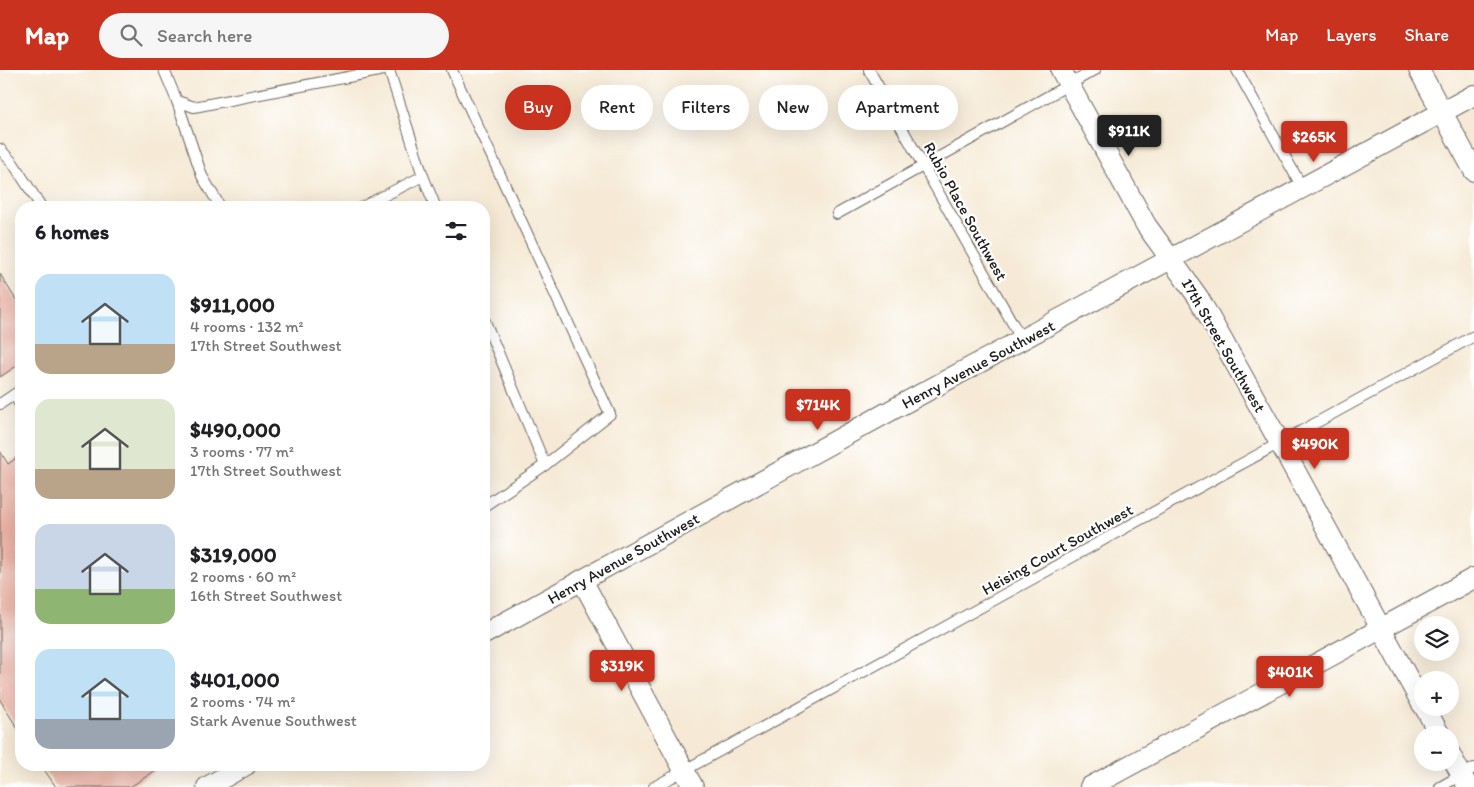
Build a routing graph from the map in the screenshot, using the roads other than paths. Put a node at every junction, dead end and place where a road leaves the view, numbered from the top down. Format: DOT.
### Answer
graph roads {
  1 [pos="164,70"];
  2 [pos="384,70"];
  3 [pos="389,70"];
  4 [pos="452,70"];
  5 [pos="870,70"];
  6 [pos="1095,70"];
  7 [pos="1237,70"];
  8 [pos="1419,70"];
  9 [pos="1065,77"];
  10 [pos="1474,95"];
  11 [pos="177,101"];
  12 [pos="1442,113"];
  13 [pos="0,149"];
  14 [pos="923,166"];
  15 [pos="1474,171"];
  16 [pos="423,176"];
  17 [pos="1303,189"];
  18 [pos="37,201"];
  19 [pos="217,201"];
  20 [pos="374,201"];
  21 [pos="433,201"];
  22 [pos="837,214"];
  23 [pos="1171,260"];
  24 [pos="490,333"];
  25 [pos="1474,336"];
  26 [pos="1022,340"];
  27 [pos="15,395"];
  28 [pos="0,404"];
  29 [pos="1280,443"];
  30 [pos="545,464"];
  31 [pos="490,501"];
  32 [pos="1474,578"];
  33 [pos="582,580"];
  34 [pos="1381,629"];
  35 [pos="490,631"];
  36 [pos="1414,689"];
  37 [pos="1459,766"];
  38 [pos="235,771"];
  39 [pos="1468,777"];
  40 [pos="688,779"];
  41 [pos="206,787"];
  42 [pos="654,787"];
  43 [pos="1090,787"];
  44 [pos="1440,787"];
  1 -- 11 [label="lane"];
  2 -- 11 [label="lane"];
  3 -- 16 [label="lane"];
  4 -- 30 [label="lane"];
  5 -- 14 [label="lane, Rubio Place Southwest"];
  6 -- 9 [label="lane"];
  7 -- 17 [label="lane"];
  8 -- 12 [label="street"];
  9 -- 14 [label="lane"];
  9 -- 23 [label="street, 17th Street Southwest"];
  10 -- 12 [label="street, Henry Avenue Southwest"];
  11 -- 19 [label="lane"];
  12 -- 15 [label="street"];
  12 -- 17 [label="street, Henry Avenue Southwest"];
  13 -- 18 [label="lane"];
  14 -- 22 [label="lane"];
  14 -- 26 [label="lane, Rubio Place Southwest"];
  16 -- 20 [label="lane"];
  16 -- 21 [label="lane"];
  17 -- 23 [label="street, Henry Avenue Southwest"];
  23 -- 26 [label="street, Henry Avenue Southwest"];
  23 -- 29 [label="street, 17th Street Southwest"];
  24 -- 30 [label="lane"];
  25 -- 29 [label="lane, Heising Court Southwest"];
  26 -- 33 [label="street, Henry Avenue Southwest"];
  27 -- 28 [label="lane"];
  29 -- 34 [label="street, 17th Street Southwest"];
  29 -- 40 [label="lane, Heising Court Southwest"];
  30 -- 31 [label="lane"];
  32 -- 34 [label="street"];
  33 -- 35 [label="street, Henry Avenue Southwest"];
  33 -- 40 [label="street"];
  34 -- 36 [label="street, 17th Street Southwest"];
  34 -- 43 [label="street"];
  37 -- 39 [label="street"];
  38 -- 41 [label="street"];
  39 -- 44 [label="lane"];
  40 -- 42 [label="lane, Heising Court Southwest"];
}
